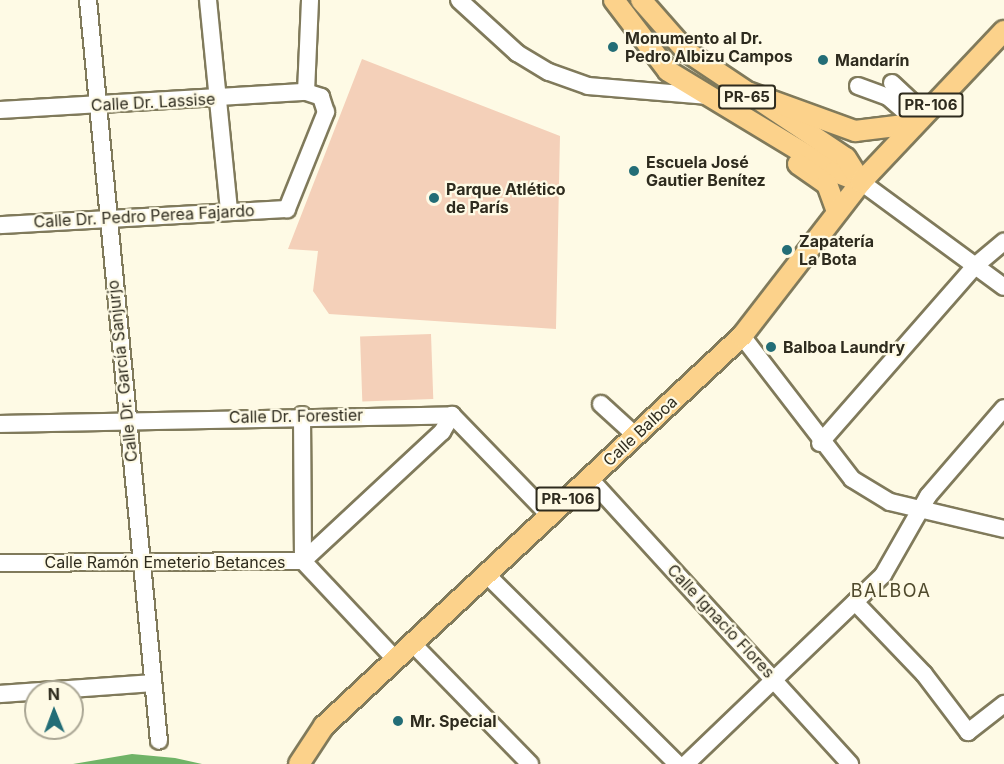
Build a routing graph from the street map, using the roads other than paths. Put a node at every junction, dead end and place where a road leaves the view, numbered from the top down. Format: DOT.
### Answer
graph roads {
  1 [pos="88,0"];
  2 [pos="208,0"];
  3 [pos="310,0"];
  4 [pos="459,0"];
  5 [pos="614,0"];
  6 [pos="641,0"];
  7 [pos="1004,31"];
  8 [pos="892,83"];
  9 [pos="858,86"];
  10 [pos="737,90"];
  11 [pos="306,92"];
  12 [pos="706,96"];
  13 [pos="215,99"];
  14 [pos="95,106"];
  15 [pos="0,110"];
  16 [pos="918,119"];
  17 [pos="861,182"];
  18 [pos="228,211"];
  19 [pos="837,211"];
  20 [pos="107,219"];
  21 [pos="0,225"];
  22 [pos="1004,242"];
  23 [pos="975,266"];
  24 [pos="1004,287"];
  25 [pos="742,336"];
  26 [pos="601,404"];
  27 [pos="1004,408"];
  28 [pos="302,415"];
  29 [pos="452,415"];
  30 [pos="127,418"];
  31 [pos="0,424"];
  32 [pos="634,435"];
  33 [pos="820,443"];
  34 [pos="590,479"];
  35 [pos="920,511"];
  36 [pos="550,516"];
  37 [pos="1004,529"];
  38 [pos="303,561"];
  39 [pos="0,563"];
  40 [pos="142,563"];
  41 [pos="486,574"];
  42 [pos="855,602"];
  43 [pos="412,644"];
  44 [pos="395,659"];
  45 [pos="774,678"];
  46 [pos="153,683"];
  47 [pos="0,694"];
  48 [pos="1004,704"];
  49 [pos="159,741"];
  50 [pos="299,764"];
  51 [pos="530,764"];
  52 [pos="677,764"];
  53 [pos="686,764"];
  54 [pos="850,764"];
  1 -- 14 [label="street, Calle Dr. García Sanjurjo"];
  2 -- 13 [label="street"];
  3 -- 11 [label="street"];
  4 -- 12 [label="street"];
  5 -- 12 [label="main road, PR-65"];
  6 -- 10 [label="main road, PR-65"];
  7 -- 16 [label="main road, PR-106"];
  8 -- 16 [label="street"];
  9 -- 16 [label="street"];
  10 -- 16 [label="main road"];
  10 -- 17 [label="main road, PR-65"];
  11 -- 13 [label="street, Calle Dr. Lassise"];
  11 -- 18 [label="street, Calle Dr. Pedro Perea Fajardo"];
  12 -- 17 [label="main road, PR-65"];
  12 -- 19 [label="main road"];
  13 -- 14 [label="street, Calle Dr. Lassise"];
  13 -- 18 [label="street"];
  14 -- 15 [label="street, Calle Dr. Lassise"];
  14 -- 20 [label="street, Calle Dr. García Sanjurjo"];
  16 -- 17 [label="main road, PR-106"];
  17 -- 19 [label="main road, Calle Balboa / PR-106"];
  17 -- 23 [label="street"];
  18 -- 20 [label="street, Calle Dr. Pedro Perea Fajardo"];
  19 -- 25 [label="main road, Calle Balboa / PR-106"];
  20 -- 21 [label="street, Calle Dr. Pedro Perea Fajardo"];
  20 -- 30 [label="street, Calle Dr. García Sanjurjo"];
  22 -- 23 [label="street"];
  23 -- 24 [label="street"];
  23 -- 33 [label="street"];
  25 -- 32 [label="main road, Calle Balboa / PR-106"];
  25 -- 33 [label="street"];
  26 -- 32 [label="street"];
  27 -- 35 [label="street"];
  28 -- 29 [label="street, Calle Dr. Forestier"];
  28 -- 30 [label="street, Calle Dr. Forestier"];
  28 -- 38 [label="street"];
  29 -- 36 [label="street"];
  29 -- 38 [label="street"];
  30 -- 31 [label="street, Calle Dr. Forestier"];
  30 -- 40 [label="street, Calle Dr. García Sanjurjo"];
  32 -- 34 [label="main road, Calle Balboa / PR-106"];
  33 -- 35 [label="street"];
  34 -- 36 [label="main road, Calle Balboa / PR-106"];
  34 -- 45 [label="street, Calle Ignacio Flores"];
  35 -- 37 [label="street"];
  35 -- 42 [label="street"];
  36 -- 41 [label="main road, Calle Balboa / PR-106"];
  38 -- 40 [label="street, Calle Ramón Emeterio Betances"];
  38 -- 44 [label="street, Calle Ramón Emeterio Betances"];
  39 -- 40 [label="street, Calle Ramón Emeterio Betances"];
  40 -- 46 [label="street, Calle Dr. García Sanjurjo"];
  41 -- 43 [label="main road, Calle Balboa / PR-106"];
  41 -- 52 [label="street"];
  42 -- 45 [label="street"];
  42 -- 48 [label="street"];
  43 -- 44 [label="main road, Calle Balboa / PR-106"];
  43 -- 51 [label="street"];
  44 -- 50 [label="main road, Calle Balboa / PR-106"];
  45 -- 53 [label="street"];
  45 -- 54 [label="street, Calle Ignacio Flores"];
  46 -- 47 [label="street"];
  46 -- 49 [label="street, Calle Dr. García Sanjurjo"];
}
